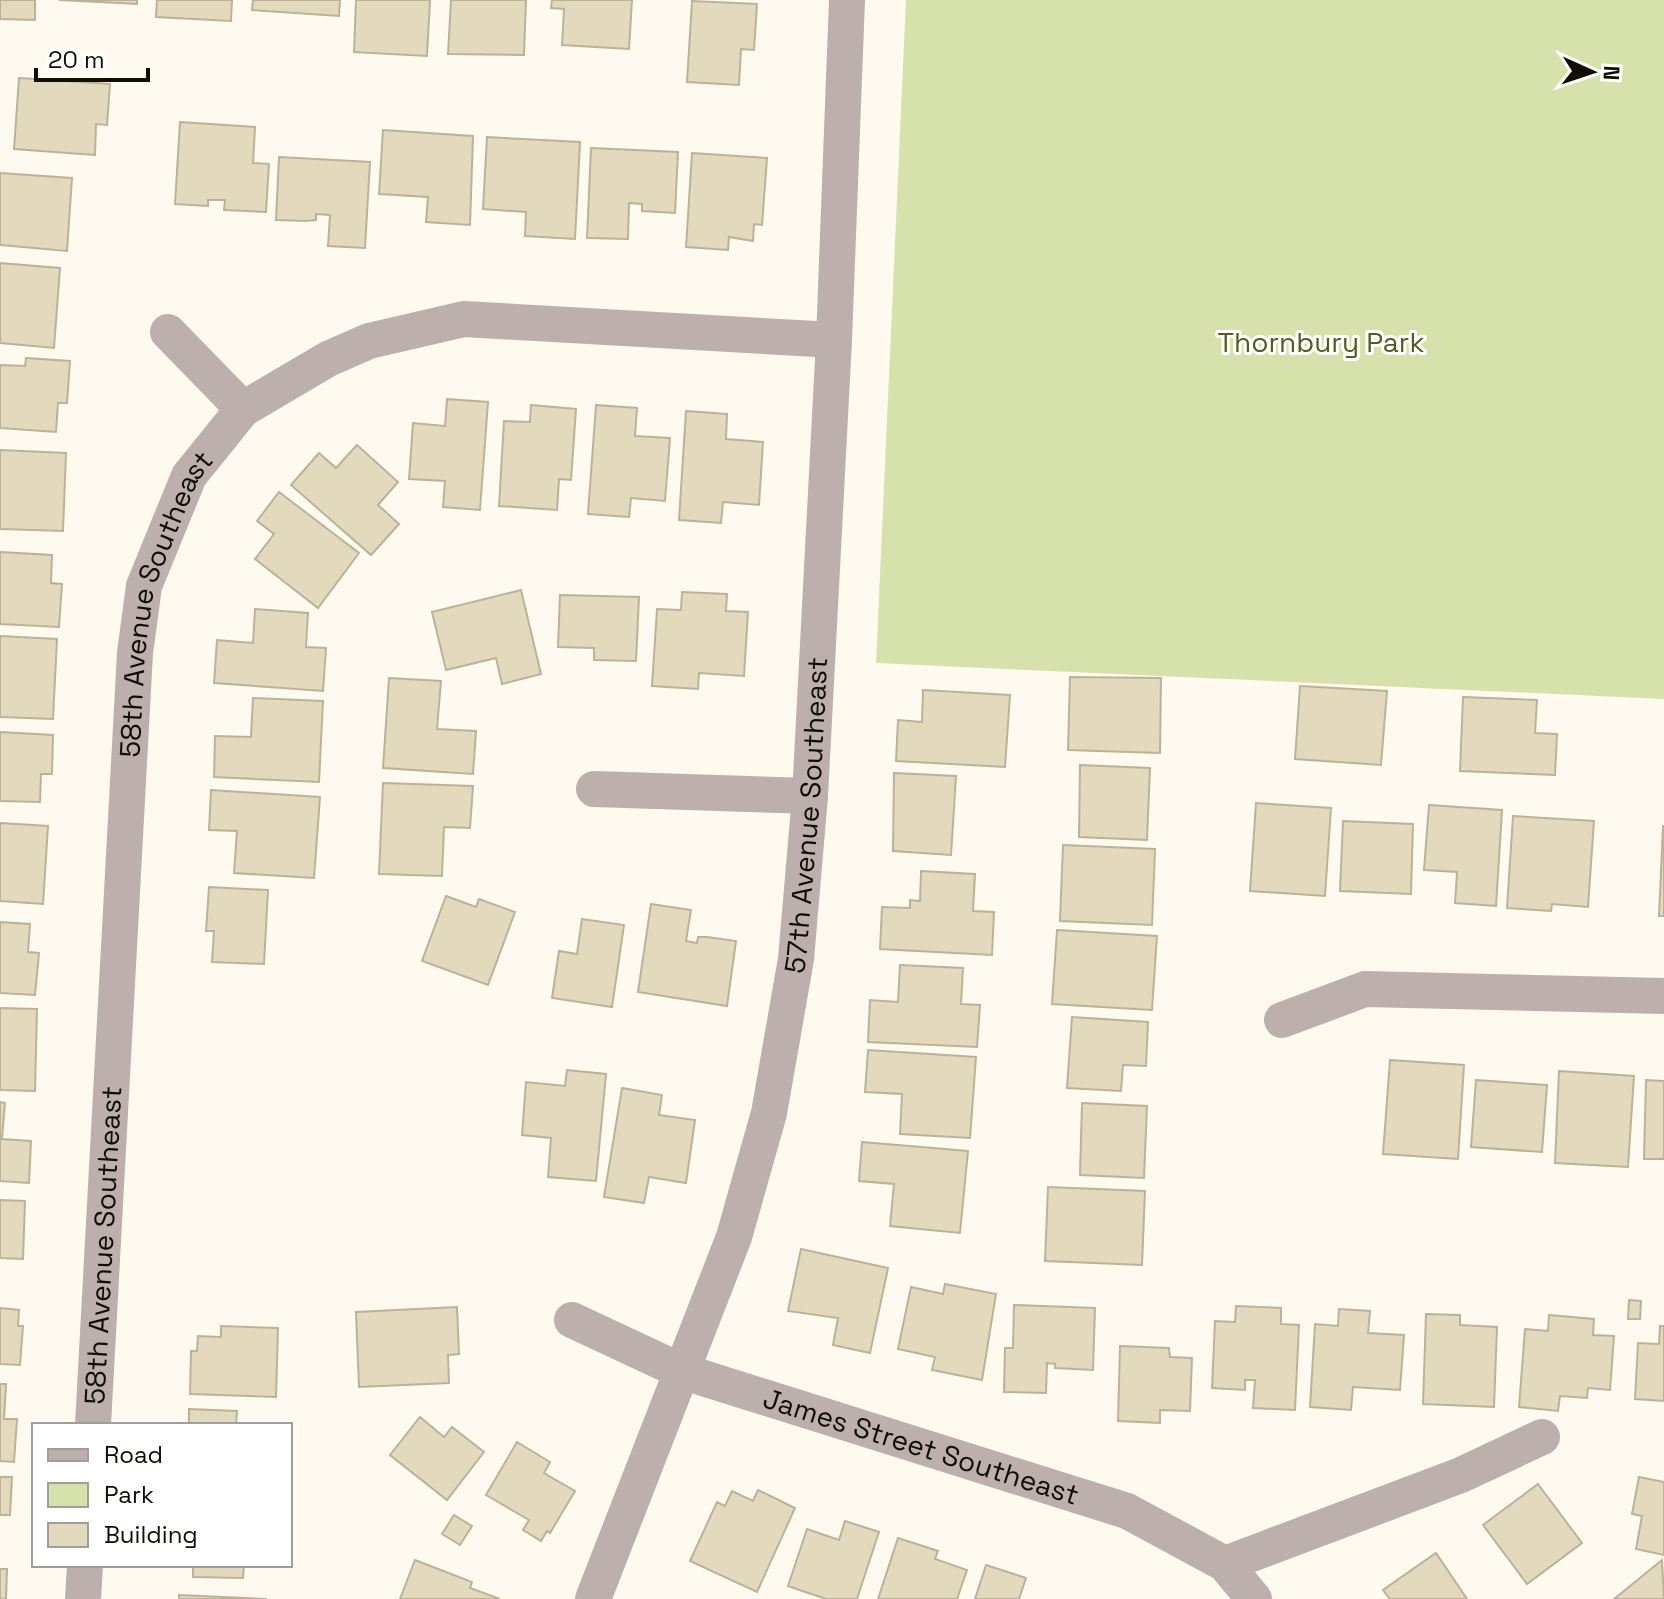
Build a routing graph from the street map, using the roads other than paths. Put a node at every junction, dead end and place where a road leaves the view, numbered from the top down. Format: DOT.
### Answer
graph roads {
  1 [pos="847,0"];
  2 [pos="168,332"];
  3 [pos="834,340"];
  4 [pos="243,409"];
  5 [pos="594,789"];
  6 [pos="810,796"];
  7 [pos="1664,996"];
  8 [pos="1282,1020"];
  9 [pos="572,1320"];
  10 [pos="681,1371"];
  11 [pos="93,1423"];
  12 [pos="1542,1437"];
  13 [pos="1225,1564"];
  14 [pos="85,1567"];
  15 [pos="83,1599"];
  16 [pos="593,1599"];
  17 [pos="1254,1599"];
  1 -- 3 [label="street, 57th Avenue Southeast"];
  2 -- 4 [label="street"];
  3 -- 4 [label="street, 58th Avenue Southeast"];
  3 -- 6 [label="street, 57th Avenue Southeast"];
  4 -- 11 [label="street, 58th Avenue Southeast"];
  5 -- 6 [label="street"];
  6 -- 10 [label="street, 57th Avenue Southeast"];
  7 -- 8 [label="street"];
  9 -- 10 [label="street, James Street Southeast"];
  10 -- 13 [label="street, James Street Southeast"];
  10 -- 16 [label="street, 57th Avenue Southeast"];
  12 -- 13 [label="street"];
  13 -- 17 [label="street, James Street Southeast"];
  14 -- 15 [label="street"];
}
